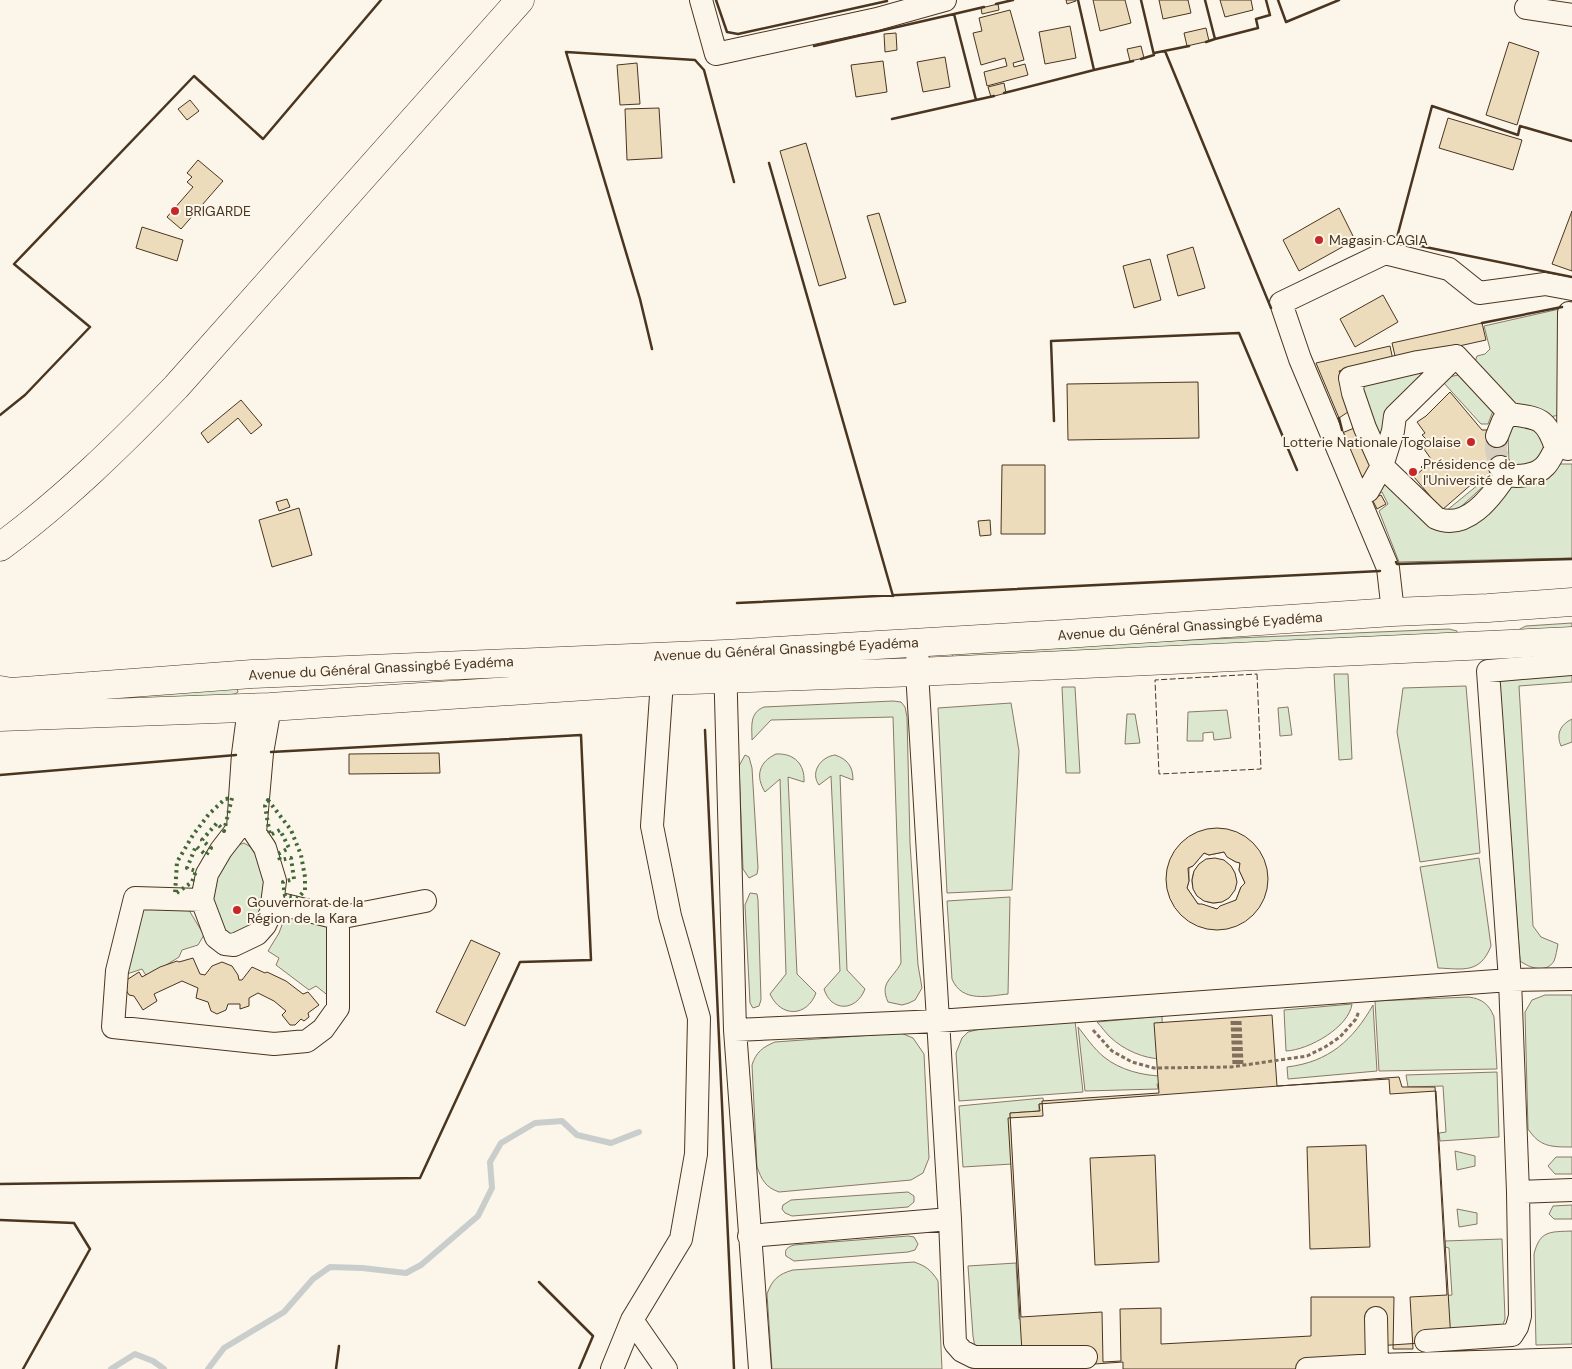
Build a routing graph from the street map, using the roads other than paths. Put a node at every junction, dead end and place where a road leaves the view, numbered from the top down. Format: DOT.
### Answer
graph roads {
  1 [pos="520,0"];
  2 [pos="701,0"];
  3 [pos="946,0"];
  4 [pos="1526,8"];
  5 [pos="1572,15"];
  6 [pos="1572,289"];
  7 [pos="1569,313"];
  8 [pos="1456,356"];
  9 [pos="1510,414"];
  10 [pos="1497,436"];
  11 [pos="1565,448"];
  12 [pos="1382,466"];
  13 [pos="1357,494"];
  14 [pos="0,547"];
  15 [pos="1572,602"];
  16 [pos="1488,608"];
  17 [pos="1393,612"];
  18 [pos="1572,640"];
  19 [pos="918,642"];
  20 [pos="1488,658"];
  21 [pos="1572,664"];
  22 [pos="725,667"];
  23 [pos="917,672"];
  24 [pos="272,674"];
  25 [pos="662,681"];
  26 [pos="0,690"];
  27 [pos="260,707"];
  28 [pos="0,717"];
  29 [pos="247,831"];
  30 [pos="202,900"];
  31 [pos="425,901"];
  32 [pos="272,902"];
  33 [pos="338,918"];
  34 [pos="1572,979"];
  35 [pos="1510,980"];
  36 [pos="938,1021"];
  37 [pos="734,1030"];
  38 [pos="1572,1190"];
  39 [pos="1518,1192"];
  40 [pos="950,1219"];
  41 [pos="749,1236"];
  42 [pos="1376,1318"];
  43 [pos="632,1320"];
  44 [pos="1426,1341"];
  45 [pos="1086,1357"];
  46 [pos="1572,1359"];
  47 [pos="1377,1365"];
  48 [pos="612,1369"];
  49 [pos="666,1369"];
  50 [pos="760,1369"];
  51 [pos="1307,1369"];
  1 -- 14 [label="main road"];
  2 -- 3 [label="street"];
  4 -- 5 [label="street"];
  6 -- 13 [label="street"];
  7 -- 11 [label="street"];
  8 -- 9 [label="street"];
  8 -- 12 [label="street"];
  8 -- 12 [label="street"];
  9 -- 10 [label="street"];
  9 -- 11 [label="street"];
  11 -- 12 [label="street"];
  12 -- 13 [label="street"];
  13 -- 17 [label="street"];
  15 -- 16 [label="main road, Avenue du Général Gnassingbé Eyadéma"];
  16 -- 17 [label="main road, Avenue du Général Gnassingbé Eyadéma"];
  16 -- 20 [label="main road"];
  17 -- 19 [label="main road, Avenue du Général Gnassingbé Eyadéma"];
  18 -- 20 [label="main road, Avenue du Général Gnassingbé Eyadéma"];
  19 -- 22 [label="main road, Avenue du Général Gnassingbé Eyadéma"];
  19 -- 23 [label="street"];
  20 -- 21 [label="street"];
  20 -- 23 [label="main road, Avenue du Général Gnassingbé Eyadéma"];
  20 -- 35 [label="street"];
  22 -- 23 [label="main road, Avenue du Général Gnassingbé Eyadéma"];
  22 -- 24 [label="main road, Avenue du Général Gnassingbé Eyadéma"];
  22 -- 25 [label="main road, Avenue du Général Gnassingbé Eyadéma"];
  22 -- 37 [label="street"];
  23 -- 36 [label="street"];
  24 -- 26 [label="main road, Avenue du Général Gnassingbé Eyadéma"];
  24 -- 27 [label="main road"];
  25 -- 27 [label="main road, Avenue du Général Gnassingbé Eyadéma"];
  25 -- 43 [label="street"];
  27 -- 28 [label="main road, Avenue du Général Gnassingbé Eyadéma"];
  27 -- 29 [label="street"];
  29 -- 30 [label="street"];
  29 -- 32 [label="street"];
  30 -- 32 [label="street"];
  30 -- 33 [label="street"];
  31 -- 33 [label="street"];
  32 -- 33 [label="street"];
  34 -- 35 [label="street"];
  35 -- 36 [label="street"];
  35 -- 39 [label="street"];
  36 -- 37 [label="street"];
  36 -- 40 [label="street"];
  37 -- 41 [label="street"];
  38 -- 39 [label="street"];
  39 -- 44 [label="street"];
  40 -- 41 [label="street"];
  40 -- 45 [label="street"];
  41 -- 50 [label="street"];
  42 -- 47 [label="street"];
  43 -- 48 [label="street"];
  43 -- 49 [label="street"];
  46 -- 47 [label="street"];
  47 -- 51 [label="street"];
}
